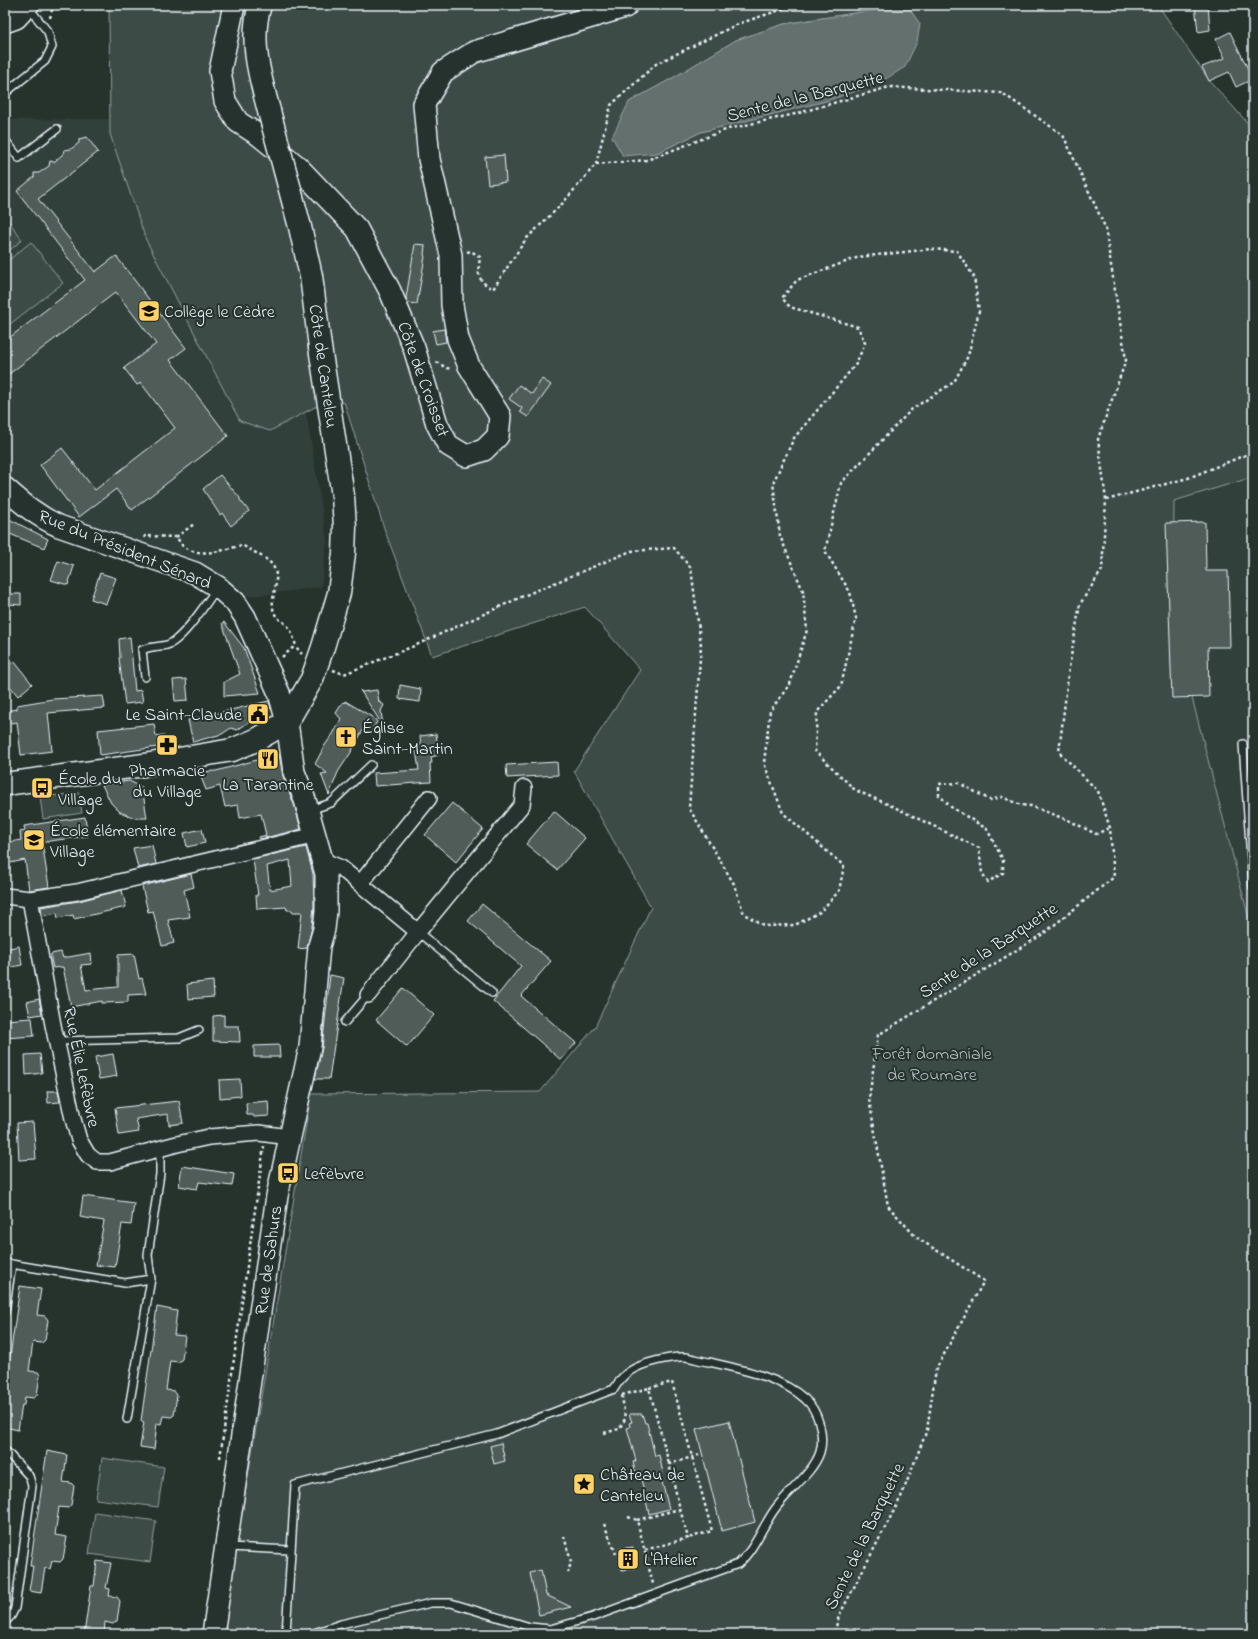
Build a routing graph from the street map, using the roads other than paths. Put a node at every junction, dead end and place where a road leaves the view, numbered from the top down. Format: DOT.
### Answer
graph roads {
  1 [pos="234,5"];
  2 [pos="260,5"];
  3 [pos="627,5"];
  4 [pos="17,16"];
  5 [pos="5,93"];
  6 [pos="57,129"];
  7 [pos="5,140"];
  8 [pos="5,488"];
  9 [pos="218,587"];
  10 [pos="145,677"];
  11 [pos="287,722"];
  12 [pos="1242,744"];
  13 [pos="371,765"];
  14 [pos="5,784"];
  15 [pos="524,788"];
  16 [pos="429,798"];
  17 [pos="308,811"];
  18 [pos="316,835"];
  19 [pos="324,861"];
  20 [pos="360,884"];
  21 [pos="1253,887"];
  22 [pos="5,896"];
  23 [pos="30,899"];
  24 [pos="418,932"];
  25 [pos="492,993"];
  26 [pos="368,995"];
  27 [pos="346,1022"];
  28 [pos="199,1030"];
  29 [pos="56,1041"];
  30 [pos="289,1137"];
  31 [pos="160,1148"];
  32 [pos="8,1264"];
  33 [pos="151,1279"];
  34 [pos="5,1312"];
  35 [pos="127,1419"];
  36 [pos="5,1450"];
  37 [pos="225,1547"];
  38 [pos="290,1550"];
  39 [pos="5,1622"];
  40 [pos="213,1634"];
  41 [pos="286,1634"];
  42 [pos="311,1634"];
  1 -- 3 [label="street, Côte de Croisset"];
  2 -- 11 [label="main road, Côte de Canteleu, bridge"];
  4 -- 5 [label="lane"];
  6 -- 7 [label="lane"];
  8 -- 9 [label="street, Rue du Président Sénard"];
  9 -- 10 [label="lane"];
  9 -- 11 [label="street, Rue du Président Sénard"];
  11 -- 14 [label="main road"];
  11 -- 17 [label="street, Rue du Président Sénard"];
  12 -- 21 [label="lane"];
  13 -- 17 [label="lane"];
  15 -- 24 [label="street"];
  16 -- 20 [label="street"];
  17 -- 18 [label="street, Rue de Sahurs"];
  18 -- 19 [label="street, Rue de Sahurs"];
  18 -- 23 [label="street"];
  19 -- 20 [label="street"];
  19 -- 30 [label="street, Rue de Sahurs"];
  20 -- 24 [label="street"];
  22 -- 23 [label="street"];
  23 -- 29 [label="street, Rue Élie Lefèbvre"];
  24 -- 25 [label="lane"];
  24 -- 26 [label="street"];
  26 -- 27 [label="lane"];
  28 -- 29 [label="lane"];
  29 -- 31 [label="street, Rue Élie Lefèbvre"];
  30 -- 31 [label="street, Rue Élie Lefèbvre"];
  30 -- 37 [label="street, Rue de Sahurs"];
  31 -- 33 [label="lane"];
  32 -- 33 [label="lane"];
  32 -- 34 [label="lane"];
  33 -- 35 [label="lane"];
  36 -- 39 [label="lane"];
  37 -- 38 [label="lane"];
  37 -- 40 [label="street, Rue de Sahurs"];
  38 -- 41 [label="lane"];
  38 -- 42 [label="lane"];
}
